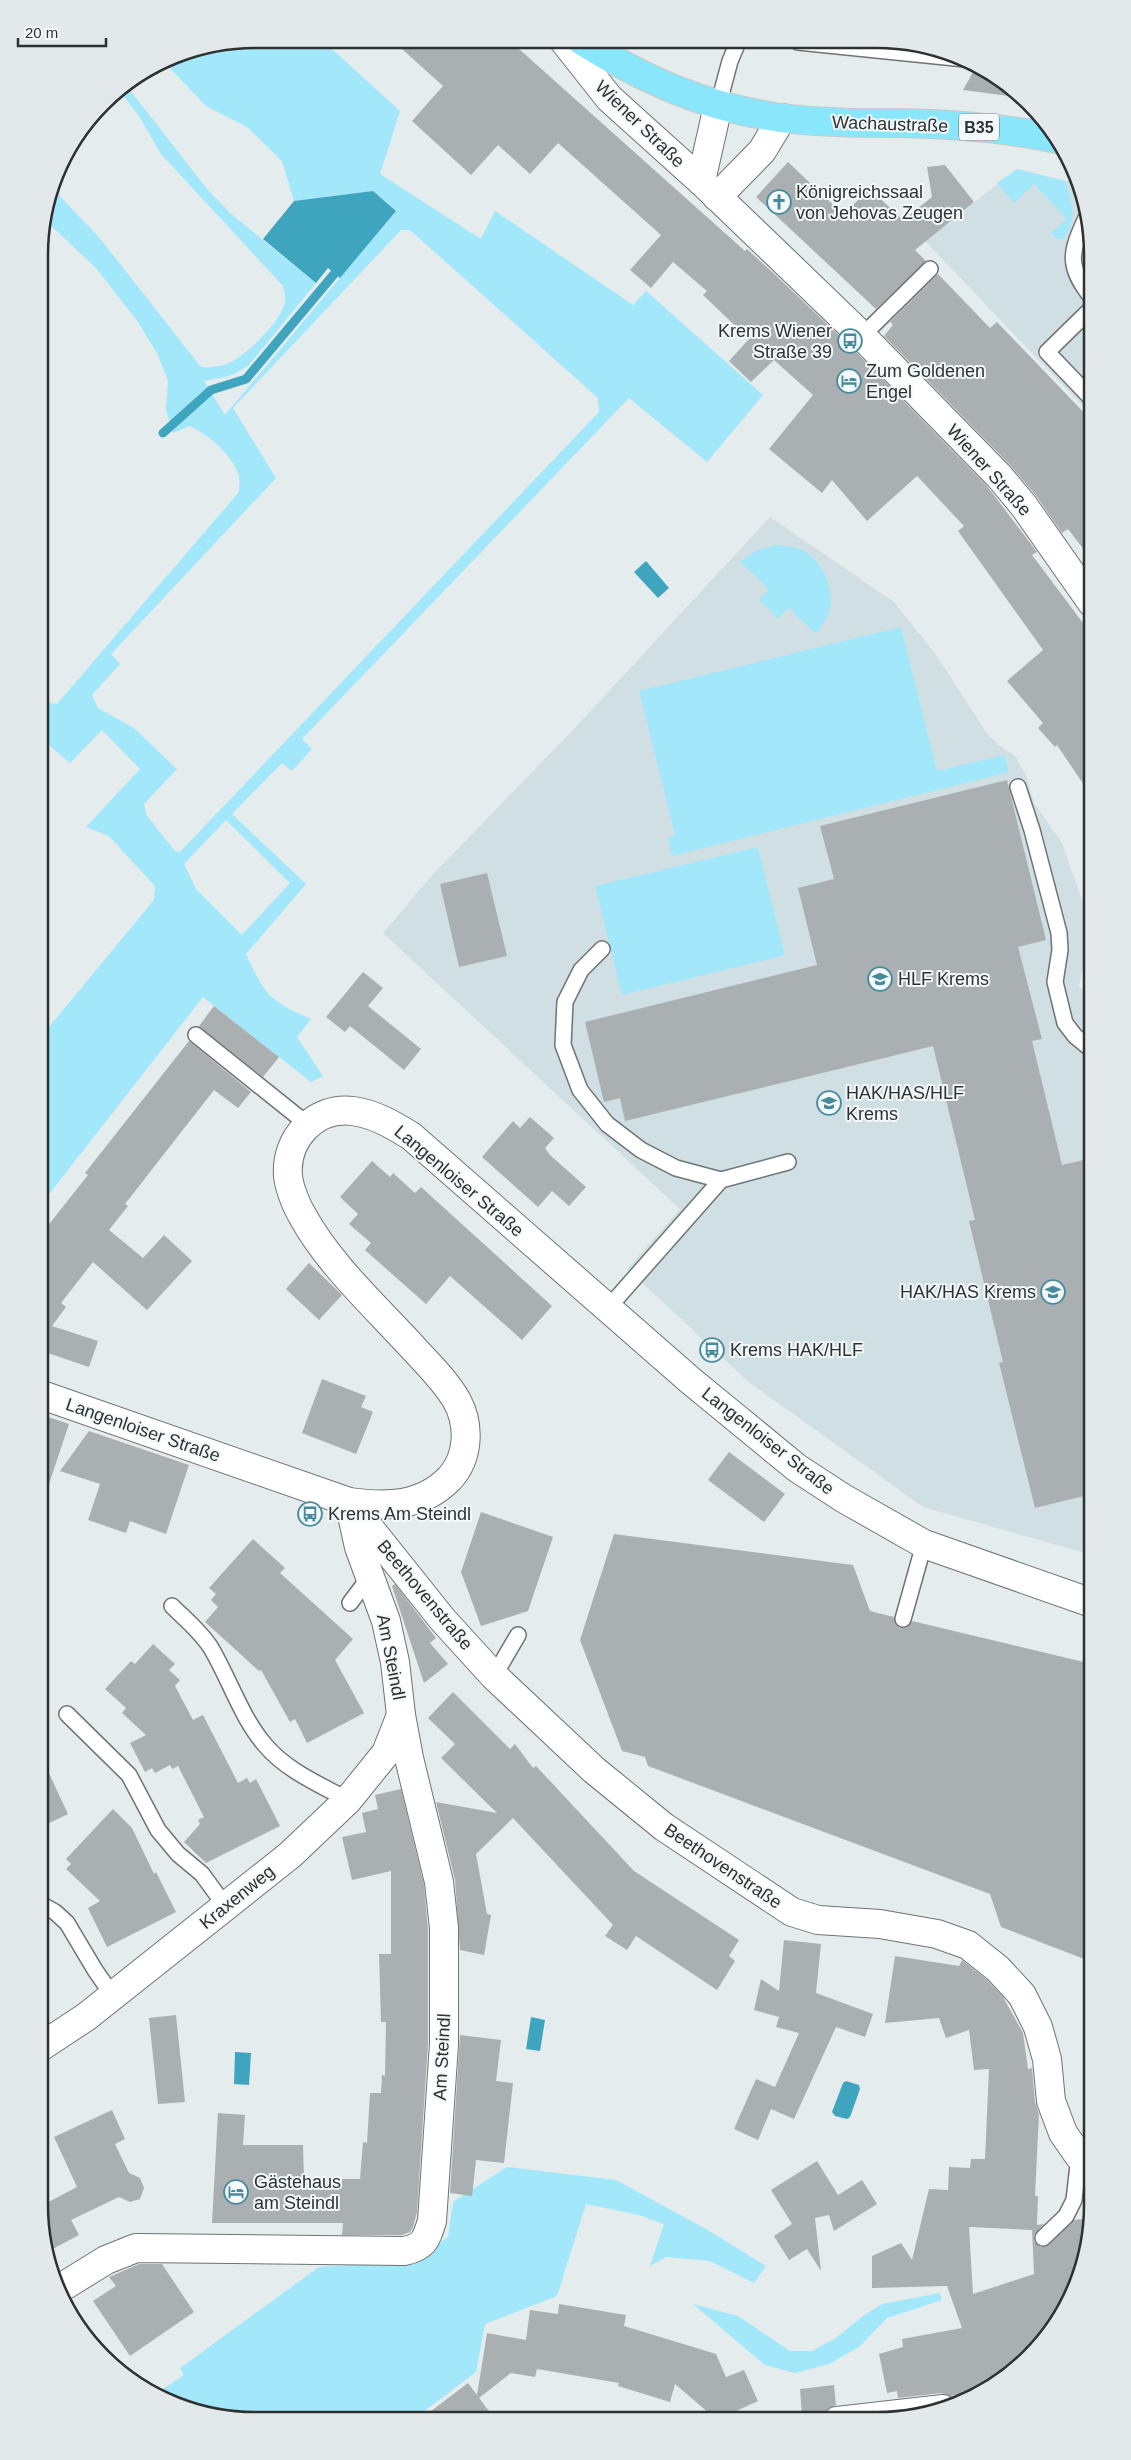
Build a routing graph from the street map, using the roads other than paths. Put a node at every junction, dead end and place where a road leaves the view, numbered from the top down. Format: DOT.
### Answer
graph roads {
  1 [pos="570,48"];
  2 [pos="593,48"];
  3 [pos="736,48"];
  4 [pos="857,48"];
  5 [pos="933,56"];
  6 [pos="718,106"];
  7 [pos="782,118"];
  8 [pos="1048,138"];
  9 [pos="709,189"];
  10 [pos="1082,226"];
  11 [pos="930,269"];
  12 [pos="1084,288"];
  13 [pos="1084,316"];
  14 [pos="862,336"];
  15 [pos="1084,391"];
  16 [pos="1084,592"];
  17 [pos="1018,787"];
  18 [pos="602,949"];
  19 [pos="196,1035"];
  20 [pos="1084,1043"];
  21 [pos="307,1124"];
  22 [pos="788,1162"];
  23 [pos="721,1180"];
  24 [pos="608,1308"];
  25 [pos="48,1397"];
  26 [pos="349,1502"];
  27 [pos="924,1544"];
  28 [pos="371,1575"];
  29 [pos="1084,1600"];
  30 [pos="350,1603"];
  31 [pos="172,1606"];
  32 [pos="903,1619"];
  33 [pos="518,1635"];
  34 [pos="494,1676"];
  35 [pos="67,1714"];
  36 [pos="401,1716"];
  37 [pos="348,1800"];
  38 [pos="226,1907"];
  39 [pos="48,1908"];
  40 [pos="113,1996"];
  41 [pos="48,2042"];
  42 [pos="1084,2158"];
  43 [pos="1084,2167"];
  44 [pos="1043,2238"];
  45 [pos="64,2286"];
  1 -- 9 [label="street, Wiener Straße"];
  2 -- 6 [label="main road, Wachaustraße / B35"];
  3 -- 6 [label="lane"];
  4 -- 5 [label="lane"];
  6 -- 7 [label="main road, Wachaustraße / B35"];
  6 -- 9 [label="street, Wiener Straße"];
  7 -- 8 [label="main road, Wachaustraße / B35"];
  7 -- 9 [label="street"];
  9 -- 14 [label="street, Wiener Straße"];
  10 -- 12 [label="lane"];
  11 -- 14 [label="lane"];
  13 -- 15 [label="lane"];
  14 -- 16 [label="street, Wiener Straße"];
  17 -- 20 [label="lane"];
  18 -- 23 [label="lane"];
  19 -- 21 [label="lane"];
  21 -- 24 [label="street, Langenloiser Straße"];
  21 -- 26 [label="street, Langenloiser Straße"];
  22 -- 23 [label="lane"];
  23 -- 24 [label="lane"];
  24 -- 27 [label="street, Langenloiser Straße"];
  25 -- 26 [label="street, Langenloiser Straße"];
  26 -- 28 [label="street, Am Steindl"];
  26 -- 34 [label="street, Beethovenstraße"];
  27 -- 29 [label="street, Langenloiser Straße"];
  27 -- 32 [label="lane"];
  28 -- 30 [label="lane"];
  28 -- 36 [label="street, Am Steindl"];
  31 -- 37 [label="lane"];
  33 -- 34 [label="lane"];
  34 -- 42 [label="street, Beethovenstraße"];
  35 -- 38 [label="lane"];
  36 -- 37 [label="street, Kraxenweg"];
  36 -- 45 [label="street, Am Steindl"];
  37 -- 38 [label="street, Kraxenweg"];
  38 -- 40 [label="street, Kraxenweg"];
  39 -- 40 [label="lane"];
  40 -- 41 [label="street, Kraxenweg"];
  43 -- 44 [label="lane"];
}
